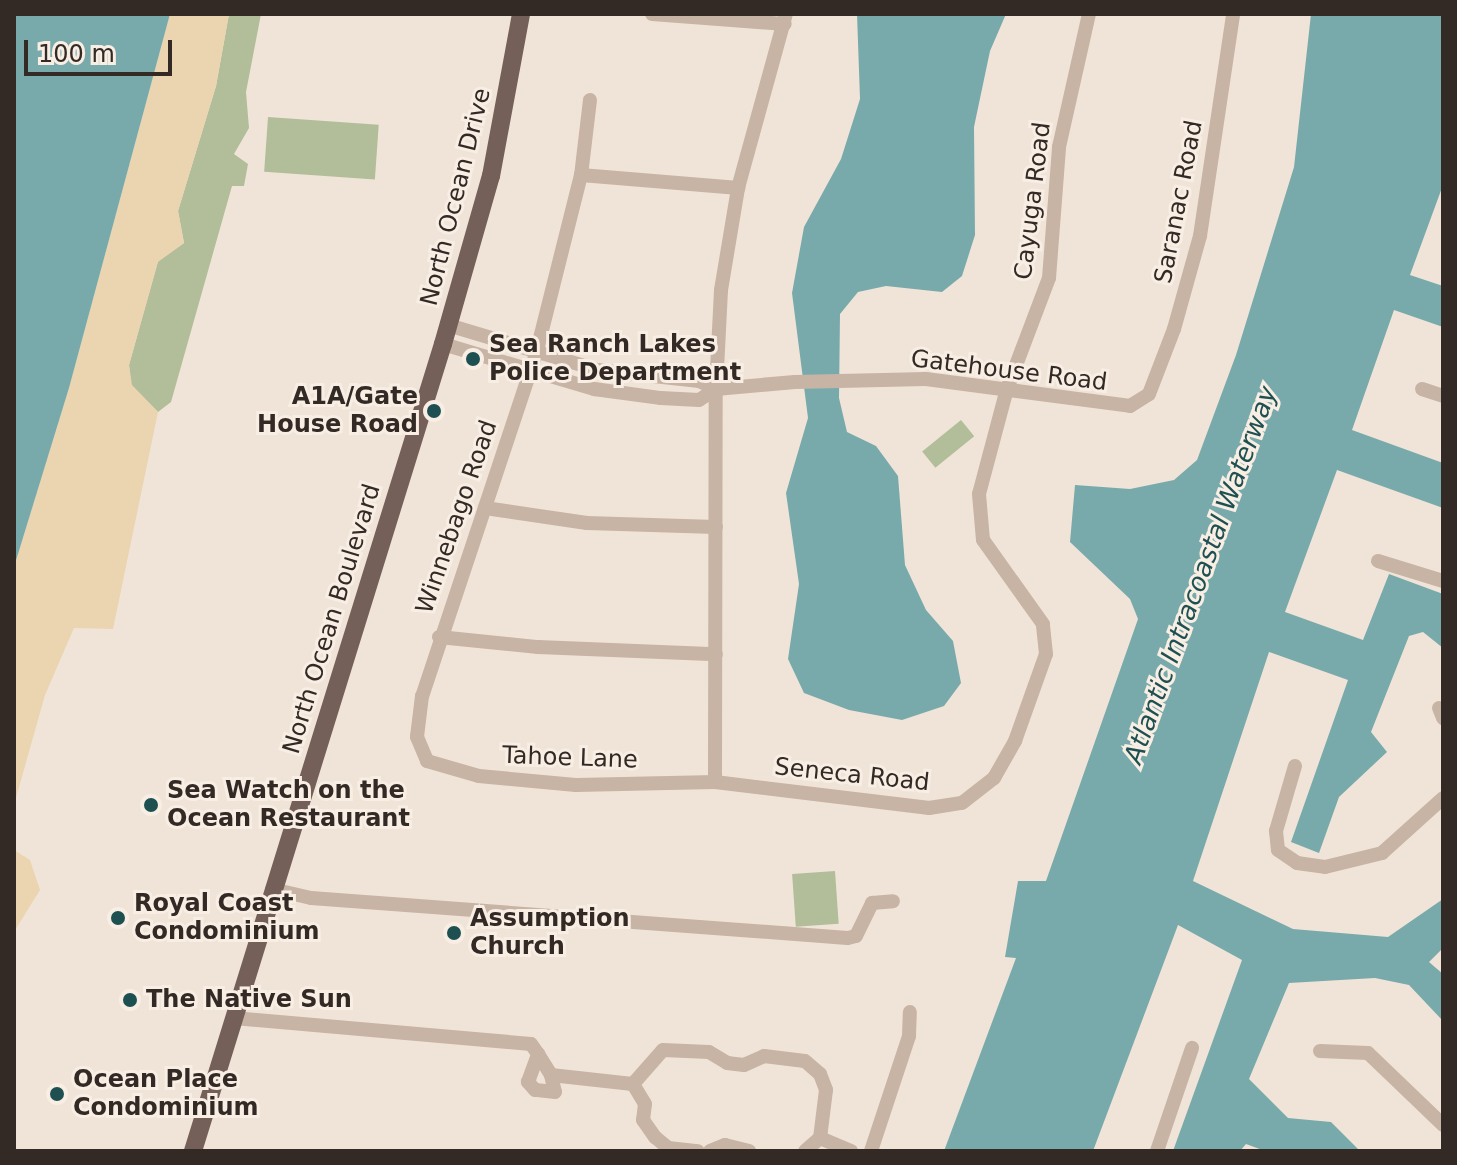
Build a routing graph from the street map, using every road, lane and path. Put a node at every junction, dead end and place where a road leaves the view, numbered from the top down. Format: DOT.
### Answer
graph roads {
  1 [pos="521,14"];
  2 [pos="652,14"];
  3 [pos="1089,14"];
  4 [pos="1233,14"];
  5 [pos="786,19"];
  6 [pos="590,100"];
  7 [pos="581,175"];
  8 [pos="738,188"];
  9 [pos="448,325"];
  10 [pos="443,344"];
  11 [pos="536,354"];
  12 [pos="530,373"];
  13 [pos="716,389"];
  14 [pos="1007,389"];
  15 [pos="1422,389"];
  16 [pos="1149,394"];
  17 [pos="1443,396"];
  18 [pos="485,508"];
  19 [pos="716,527"];
  20 [pos="1378,561"];
  21 [pos="1443,581"];
  22 [pos="439,637"];
  23 [pos="716,654"];
  24 [pos="427,761"];
  25 [pos="1295,766"];
  26 [pos="715,782"];
  27 [pos="1443,798"];
  28 [pos="272,889"];
  29 [pos="893,901"];
  30 [pos="910,1012"];
  31 [pos="234,1018"];
  32 [pos="1192,1048"];
  33 [pos="1320,1051"];
  34 [pos="538,1054"];
  35 [pos="551,1075"];
  36 [pos="633,1084"];
  37 [pos="1443,1125"];
  38 [pos="820,1138"];
  39 [pos="193,1151"];
  40 [pos="698,1151"];
  41 [pos="710,1151"];
  42 [pos="749,1151"];
  43 [pos="805,1151"];
  44 [pos="851,1151"];
  45 [pos="871,1151"];
  46 [pos="1157,1151"];
  1 -- 9 [label="main road, North Ocean Drive"];
  2 -- 5 [label="street"];
  3 -- 14 [label="street, Cayuga Road"];
  4 -- 16 [label="street, Saranac Road"];
  5 -- 8 [label="street"];
  6 -- 7 [label="street, Winnebago Road"];
  7 -- 8 [label="street"];
  7 -- 11 [label="street, Winnebago Road"];
  8 -- 13 [label="street"];
  9 -- 10 [label="main road, North Ocean Drive"];
  9 -- 11 [label="street, Gatehouse Road"];
  10 -- 12 [label="street, Gatehouse Road"];
  10 -- 28 [label="main road, North Ocean Boulevard"];
  11 -- 12 [label="street, Winnebago Road"];
  11 -- 13 [label="street, Gatehouse Road"];
  12 -- 13 [label="street, Gatehouse Road"];
  12 -- 18 [label="street, Winnebago Road"];
  13 -- 14 [label="street, Gatehouse Road"];
  13 -- 19 [label="street"];
  14 -- 16 [label="street, Gatehouse Road"];
  14 -- 26 [label="street, Seneca Road"];
  15 -- 17 [label="street"];
  18 -- 19 [label="street"];
  18 -- 22 [label="street, Winnebago Road"];
  19 -- 23 [label="street"];
  20 -- 21 [label="street"];
  22 -- 23 [label="street"];
  22 -- 24 [label="street, Winnebago Road"];
  23 -- 26 [label="street"];
  24 -- 26 [label="street, Tahoe Lane"];
  25 -- 27 [label="street"];
  28 -- 29 [label="street"];
  28 -- 31 [label="main road, North Ocean Boulevard"];
  30 -- 45 [label="street"];
  31 -- 34 [label="street"];
  31 -- 39 [label="main road, North Ocean Boulevard"];
  32 -- 46 [label="street"];
  33 -- 37 [label="street"];
  34 -- 35 [label="street"];
  34 -- 35 [label="street"];
  35 -- 36 [label="street"];
  36 -- 38 [label="street"];
  36 -- 40 [label="street"];
  38 -- 43 [label="street"];
  38 -- 44 [label="street"];
  41 -- 42 [label="street"];
}
